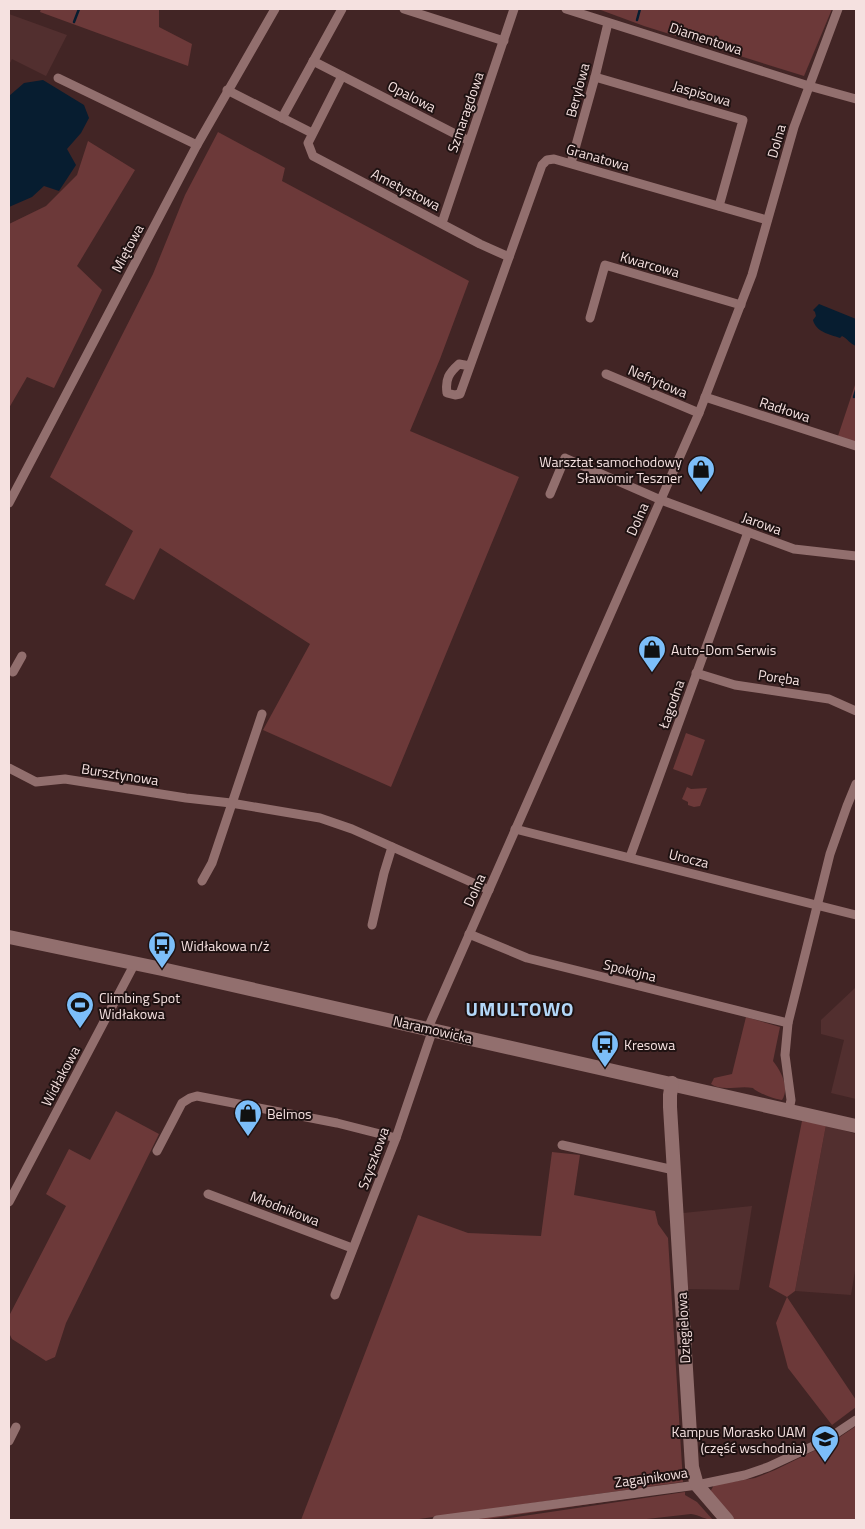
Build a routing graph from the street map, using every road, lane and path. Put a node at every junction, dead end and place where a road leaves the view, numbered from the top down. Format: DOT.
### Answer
graph roads {
  1 [pos="275,9"];
  2 [pos="342,9"];
  3 [pos="404,9"];
  4 [pos="514,9"];
  5 [pos="566,9"];
  6 [pos="838,9"];
  7 [pos="608,23"];
  8 [pos="504,41"];
  9 [pos="313,61"];
  10 [pos="342,76"];
  11 [pos="595,77"];
  12 [pos="58,78"];
  13 [pos="809,86"];
  14 [pos="227,90"];
  15 [pos="856,99"];
  16 [pos="282,118"];
  17 [pos="312,133"];
  18 [pos="469,142"];
  19 [pos="197,144"];
  20 [pos="571,164"];
  21 [pos="719,206"];
  22 [pos="767,220"];
  23 [pos="442,223"];
  24 [pos="510,257"];
  25 [pos="741,304"];
  26 [pos="590,318"];
  27 [pos="470,366"];
  28 [pos="606,374"];
  29 [pos="705,398"];
  30 [pos="699,413"];
  31 [pos="856,446"];
  32 [pos="550,494"];
  33 [pos="661,500"];
  34 [pos="9,503"];
  35 [pos="748,532"];
  36 [pos="856,556"];
  37 [pos="22,656"];
  38 [pos="13,672"];
  39 [pos="696,673"];
  40 [pos="856,711"];
  41 [pos="262,714"];
  42 [pos="9,768"];
  43 [pos="856,784"];
  44 [pos="231,803"];
  45 [pos="515,829"];
  46 [pos="392,847"];
  47 [pos="630,858"];
  48 [pos="202,881"];
  49 [pos="489,890"];
  50 [pos="817,904"];
  51 [pos="856,915"];
  52 [pos="372,925"];
  53 [pos="469,934"];
  54 [pos="9,936"];
  55 [pos="135,963"];
  56 [pos="788,1023"];
  57 [pos="430,1029"];
  58 [pos="672,1083"];
  59 [pos="789,1110"];
  60 [pos="856,1126"];
  61 [pos="396,1138"];
  62 [pos="562,1145"];
  63 [pos="156,1151"];
  64 [pos="674,1170"];
  65 [pos="208,1194"];
  66 [pos="9,1202"];
  67 [pos="352,1248"];
  68 [pos="335,1295"];
  69 [pos="856,1420"];
  70 [pos="16,1427"];
  71 [pos="9,1441"];
  72 [pos="697,1485"];
  73 [pos="437,1520"];
  74 [pos="727,1520"];
  1 -- 14 [label="street, Miętowa"];
  2 -- 9 [label="street"];
  3 -- 8 [label="street"];
  4 -- 8 [label="street, Szmaragdowa"];
  5 -- 7 [label="street, Diamentowa"];
  6 -- 13 [label="street, Dolna"];
  7 -- 11 [label="street, Berylowa"];
  7 -- 13 [label="street, Diamentowa"];
  8 -- 18 [label="street, Szmaragdowa"];
  9 -- 10 [label="street, Opalowa"];
  9 -- 16 [label="street"];
  10 -- 17 [label="street"];
  10 -- 18 [label="street, Opalowa"];
  11 -- 20 [label="street, Berylowa"];
  11 -- 21 [label="street, Jaspisowa"];
  12 -- 19 [label="street"];
  13 -- 15 [label="street, Diamentowa"];
  13 -- 22 [label="street, Dolna"];
  14 -- 16 [label="street"];
  14 -- 19 [label="street, Miętowa"];
  16 -- 17 [label="street"];
  17 -- 23 [label="street, Ametystowa"];
  18 -- 23 [label="street, Szmaragdowa"];
  19 -- 34 [label="street, Miętowa"];
  20 -- 21 [label="street, Granatowa"];
  20 -- 24 [label="street, Granatowa"];
  21 -- 22 [label="street, Granatowa"];
  22 -- 25 [label="street, Dolna"];
  23 -- 24 [label="street, Ametystowa"];
  24 -- 27 [label="street, Granatowa"];
  25 -- 26 [label="street, Kwarcowa"];
  25 -- 29 [label="street, Dolna"];
  28 -- 30 [label="street, Nefrytowa"];
  29 -- 30 [label="street, Dolna"];
  29 -- 31 [label="street, Radłowa"];
  30 -- 33 [label="street, Dolna"];
  32 -- 33 [label="street, Jarowa"];
  33 -- 35 [label="street, Jarowa"];
  33 -- 45 [label="street, Dolna"];
  35 -- 36 [label="street, Jarowa"];
  35 -- 39 [label="street, Łagodna"];
  37 -- 38 [label="street"];
  39 -- 40 [label="street, Poręba"];
  39 -- 47 [label="street, Łagodna"];
  41 -- 44 [label="street"];
  42 -- 44 [label="street, Bursztynowa"];
  43 -- 50 [label="street"];
  44 -- 46 [label="street, Bursztynowa"];
  44 -- 48 [label="street"];
  45 -- 47 [label="street, Urocza"];
  45 -- 49 [label="street, Dolna"];
  46 -- 49 [label="street, Bursztynowa"];
  46 -- 52 [label="street"];
  47 -- 50 [label="street, Urocza"];
  49 -- 53 [label="street, Dolna"];
  50 -- 51 [label="street, Urocza"];
  50 -- 56 [label="street"];
  53 -- 56 [label="street, Spokojna"];
  53 -- 57 [label="street, Dolna"];
  54 -- 55 [label="street, Naramowicka"];
  55 -- 57 [label="street, Naramowicka"];
  55 -- 66 [label="street, Widłakowa"];
  56 -- 59 [label="street"];
  57 -- 58 [label="street, Naramowicka"];
  57 -- 61 [label="street, Szyszkowa"];
  58 -- 59 [label="street, Naramowicka"];
  58 -- 64 [label="street, Dzięgielowa"];
  59 -- 60 [label="street, Naramowicka"];
  61 -- 63 [label="street"];
  61 -- 67 [label="street, Szyszkowa"];
  62 -- 64 [label="street"];
  64 -- 72 [label="street, Dzięgielowa"];
  65 -- 67 [label="street, Młodnikowa"];
  67 -- 68 [label="street, Szyszkowa"];
  69 -- 72 [label="street, Zagajnikowa"];
  70 -- 71 [label="street"];
  72 -- 73 [label="street, Zagajnikowa"];
  72 -- 74 [label="street"];
}
